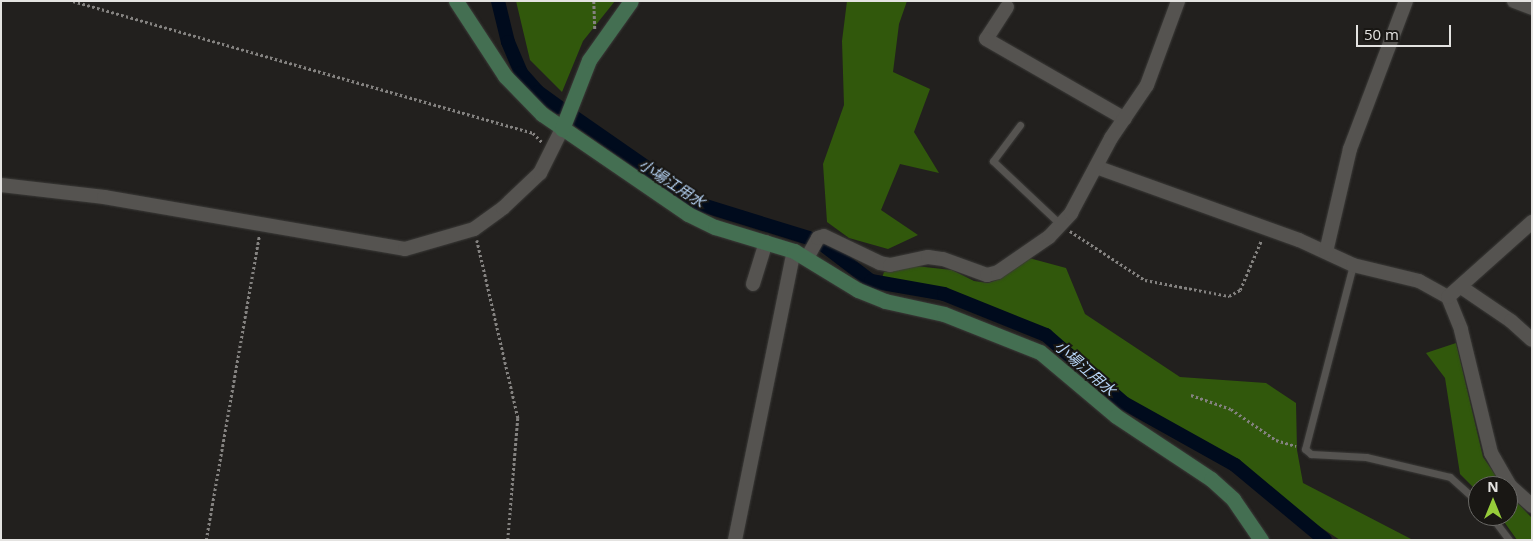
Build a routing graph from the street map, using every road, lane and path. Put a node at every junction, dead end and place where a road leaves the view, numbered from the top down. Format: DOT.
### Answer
graph roads {
  1 [pos="73,1"];
  2 [pos="456,1"];
  3 [pos="594,1"];
  4 [pos="630,1"];
  5 [pos="1178,1"];
  6 [pos="1406,1"];
  7 [pos="1514,1"];
  8 [pos="1007,7"];
  9 [pos="1532,8"];
  10 [pos="597,46"];
  11 [pos="1125,118"];
  12 [pos="1020,125"];
  13 [pos="562,129"];
  14 [pos="553,152"];
  15 [pos="1096,167"];
  16 [pos="1,185"];
  17 [pos="1532,222"];
  18 [pos="261,224"];
  19 [pos="1062,225"];
  20 [pos="1267,228"];
  21 [pos="474,229"];
  22 [pos="766,242"];
  23 [pos="1326,252"];
  24 [pos="801,254"];
  25 [pos="1353,265"];
  26 [pos="754,278"];
  27 [pos="1461,287"];
  28 [pos="1448,297"];
  29 [pos="1531,338"];
  30 [pos="1191,395"];
  31 [pos="1305,449"];
  32 [pos="1468,493"];
  33 [pos="1532,506"];
  34 [pos="1498,526"];
  35 [pos="206,540"];
  36 [pos="508,540"];
  37 [pos="736,540"];
  38 [pos="1261,540"];
  39 [pos="1509,540"];
  1 -- 14 [label="path"];
  2 -- 13 [label="street"];
  3 -- 10 [label="path"];
  4 -- 10 [label="street"];
  5 -- 11 [label="street"];
  6 -- 23 [label="street"];
  7 -- 9 [label="street"];
  8 -- 11 [label="street"];
  10 -- 13 [label="street"];
  11 -- 15 [label="street"];
  12 -- 19 [label="lane"];
  13 -- 14 [label="street"];
  13 -- 22 [label="street"];
  14 -- 21 [label="street"];
  15 -- 19 [label="street"];
  15 -- 20 [label="street"];
  16 -- 18 [label="street"];
  17 -- 27 [label="street"];
  18 -- 21 [label="street"];
  18 -- 35 [label="path"];
  19 -- 20 [label="path"];
  19 -- 24 [label="street"];
  20 -- 23 [label="street"];
  21 -- 36 [label="path"];
  22 -- 24 [label="street"];
  22 -- 26 [label="street"];
  23 -- 25 [label="street"];
  24 -- 37 [label="street"];
  24 -- 38 [label="street"];
  25 -- 28 [label="street"];
  25 -- 31 [label="lane"];
  27 -- 28 [label="street"];
  27 -- 29 [label="street"];
  28 -- 33 [label="street"];
  30 -- 31 [label="path"];
  31 -- 32 [label="lane"];
  34 -- 39 [label="lane"];
}
